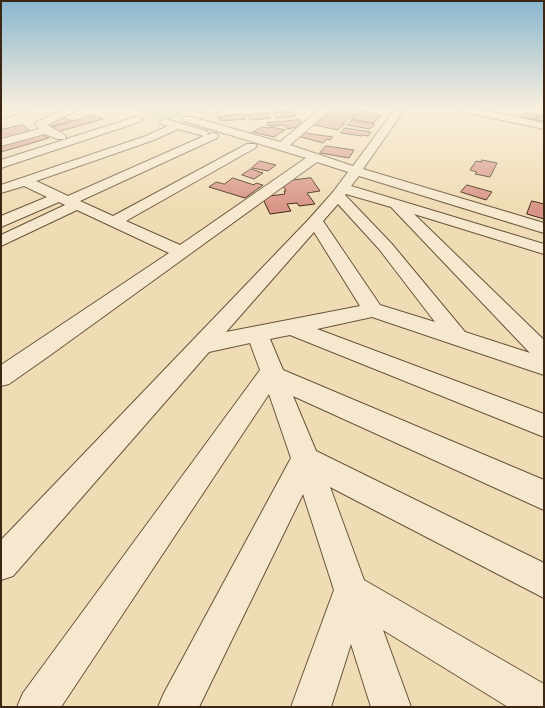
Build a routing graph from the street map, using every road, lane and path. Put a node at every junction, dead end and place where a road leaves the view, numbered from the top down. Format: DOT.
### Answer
graph roads {
  1 [pos="45,142"];
  2 [pos="74,142"];
  3 [pos="139,142"];
  4 [pos="201,142"];
  5 [pos="236,142"];
  6 [pos="268,142"];
  7 [pos="287,142"];
  8 [pos="375,142"];
  9 [pos="251,146"];
  10 [pos="282,146"];
  11 [pos="122,148"];
  12 [pos="1,156"];
  13 [pos="87,159"];
  14 [pos="1,164"];
  15 [pos="313,164"];
  16 [pos="157,165"];
  17 [pos="127,175"];
  18 [pos="176,175"];
  19 [pos="190,180"];
  20 [pos="24,181"];
  21 [pos="343,182"];
  22 [pos="1,189"];
  23 [pos="67,201"];
  24 [pos="396,204"];
  25 [pos="315,221"];
  26 [pos="1,222"];
  27 [pos="113,222"];
  28 [pos="544,228"];
  29 [pos="1,241"];
  30 [pos="544,249"];
  31 [pos="181,252"];
  32 [pos="373,310"];
  33 [pos="291,327"];
  34 [pos="256,334"];
  35 [pos="458,338"];
  36 [pos="203,345"];
  37 [pos="544,353"];
  38 [pos="544,366"];
  39 [pos="273,374"];
  40 [pos="1,377"];
  41 [pos="544,426"];
  42 [pos="305,460"];
  43 [pos="544,495"];
  44 [pos="1,564"];
  45 [pos="544,581"];
  46 [pos="351,591"];
  47 [pos="544,706"];
  48 [pos="37,707"];
  49 [pos="178,707"];
  50 [pos="311,707"];
  51 [pos="391,707"];
  1 -- 12 [label="street"];
  2 -- 14 [label="street"];
  3 -- 11 [label="street"];
  4 -- 16 [label="street"];
  5 -- 9 [label="street"];
  6 -- 10 [label="street"];
  7 -- 10 [label="street"];
  8 -- 21 [label="street"];
  9 -- 15 [label="street"];
  9 -- 19 [label="street"];
  10 -- 15 [label="street"];
  11 -- 13 [label="street"];
  11 -- 16 [label="street"];
  13 -- 17 [label="street"];
  13 -- 20 [label="street"];
  15 -- 21 [label="street"];
  15 -- 31 [label="street"];
  16 -- 17 [label="street"];
  17 -- 23 [label="street"];
  18 -- 19 [label="street"];
  19 -- 27 [label="street"];
  20 -- 22 [label="street"];
  20 -- 23 [label="street"];
  21 -- 24 [label="street"];
  21 -- 25 [label="street"];
  21 -- 28 [label="street"];
  21 -- 35 [label="street"];
  23 -- 26 [label="street"];
  23 -- 27 [label="street"];
  23 -- 29 [label="street"];
  24 -- 30 [label="street"];
  24 -- 37 [label="street"];
  25 -- 32 [label="street"];
  25 -- 36 [label="street"];
  27 -- 31 [label="street"];
  31 -- 40 [label="street"];
  32 -- 33 [label="street"];
  32 -- 35 [label="street"];
  33 -- 34 [label="street"];
  33 -- 41 [label="street"];
  34 -- 36 [label="street"];
  34 -- 39 [label="street"];
  35 -- 38 [label="street"];
  36 -- 44 [label="street"];
  39 -- 42 [label="street"];
  39 -- 43 [label="street"];
  39 -- 48 [label="street"];
  42 -- 45 [label="street"];
  42 -- 46 [label="street"];
  42 -- 49 [label="street"];
  46 -- 47 [label="street"];
  46 -- 50 [label="street"];
  46 -- 51 [label="street"];
}
